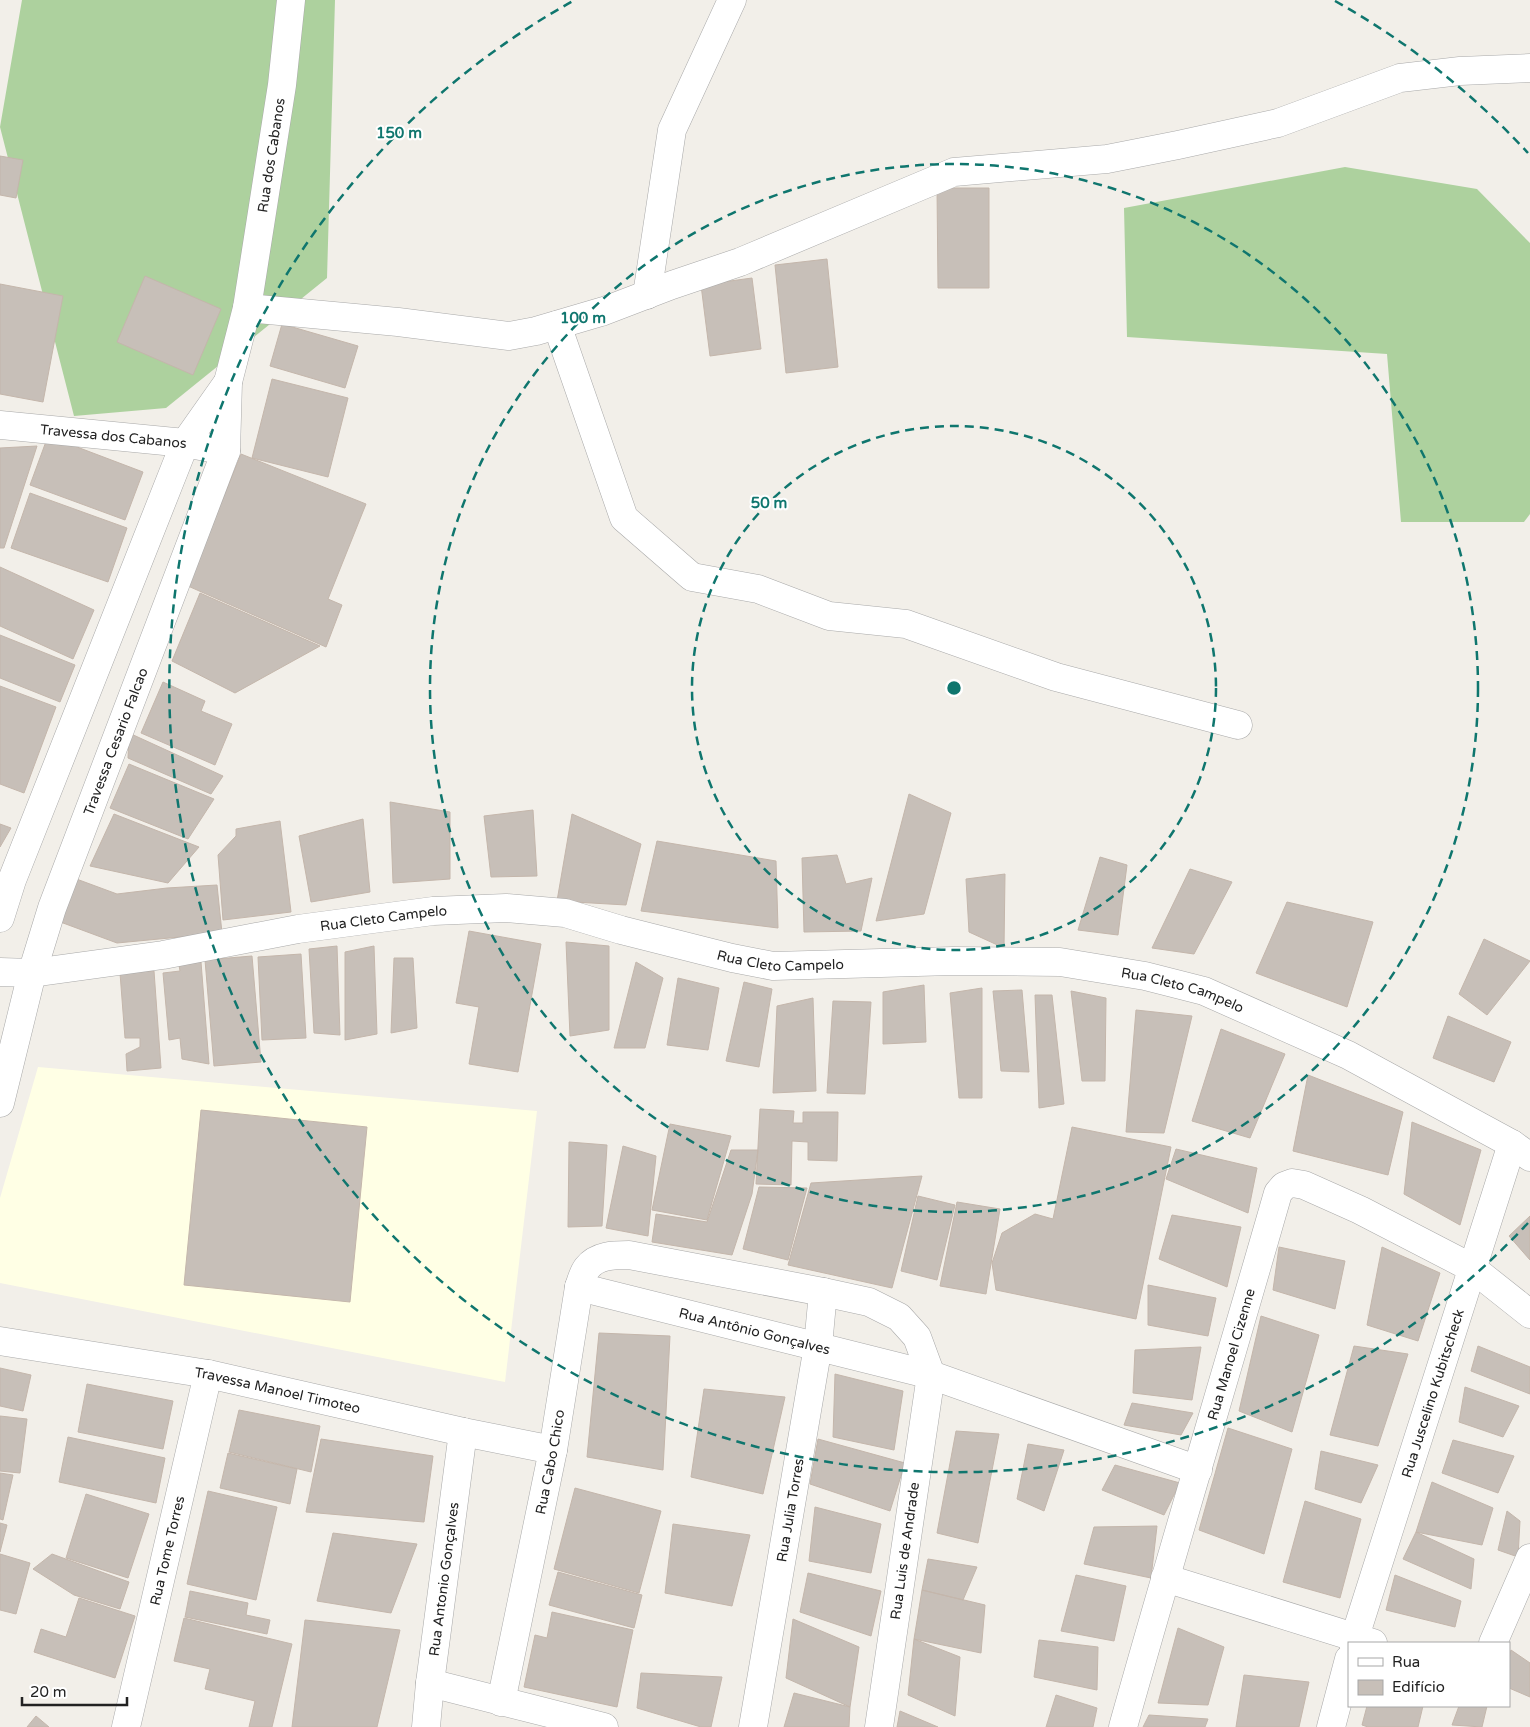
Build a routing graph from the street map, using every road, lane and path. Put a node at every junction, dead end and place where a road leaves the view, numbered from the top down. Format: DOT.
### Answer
graph roads {
  1 [pos="292,0"];
  2 [pos="732,0"];
  3 [pos="1530,68"];
  4 [pos="647,295"];
  5 [pos="247,308"];
  6 [pos="557,324"];
  7 [pos="228,382"];
  8 [pos="0,425"];
  9 [pos="185,443"];
  10 [pos="226,451"];
  11 [pos="1238,725"];
  12 [pos="0,918"];
  13 [pos="0,972"];
  14 [pos="32,973"];
  15 [pos="0,1103"];
  16 [pos="1521,1150"];
  17 [pos="1472,1268"];
  18 [pos="579,1287"];
  19 [pos="823,1292"];
  20 [pos="1530,1314"];
  21 [pos="0,1341"];
  22 [pos="818,1346"];
  23 [pos="208,1374"];
  24 [pos="931,1375"];
  25 [pos="463,1432"];
  26 [pos="553,1450"];
  27 [pos="1198,1470"];
  28 [pos="1530,1558"];
  29 [pos="1165,1578"];
  30 [pos="1358,1642"];
  31 [pos="1493,1642"];
  32 [pos="1348,1643"];
  33 [pos="1348,1674"];
  34 [pos="430,1683"];
  35 [pos="501,1702"];
  36 [pos="126,1727"];
  37 [pos="426,1727"];
  38 [pos="604,1727"];
  39 [pos="753,1727"];
  40 [pos="879,1727"];
  41 [pos="1123,1727"];
  42 [pos="1331,1727"];
  1 -- 5 [label="street, Rua dos Cabanos"];
  2 -- 4 [label="street"];
  3 -- 4 [label="street"];
  4 -- 6 [label="street"];
  5 -- 6 [label="street"];
  5 -- 7 [label="street, Travessa Cesario Falcao"];
  6 -- 11 [label="street"];
  7 -- 9 [label="street, Travessa Cesario Falcao"];
  7 -- 10 [label="street, Travessa Cesario Falcao"];
  8 -- 9 [label="street, Travessa dos Cabanos"];
  9 -- 10 [label="street, Travessa dos Cabanos"];
  9 -- 12 [label="street, Travessa Cesario Falcao"];
  10 -- 14 [label="street, Travessa Cesario Falcao"];
  13 -- 14 [label="street, Rua Cleto Campelo"];
  14 -- 15 [label="street, Travessa Cesario Falcao"];
  14 -- 16 [label="street, Rua Cleto Campelo"];
  16 -- 17 [label="street, Rua Juscelino Kubitscheck"];
  17 -- 20 [label="street"];
  17 -- 27 [label="street, Rua Manoel Cizenne"];
  17 -- 30 [label="street, Rua Juscelino Kubitscheck"];
  18 -- 19 [label="street, Rua Cabo Chico"];
  18 -- 22 [label="street, Rua Antônio Gonçalves"];
  18 -- 26 [label="street, Rua Cabo Chico"];
  19 -- 22 [label="street, Rua Julia Torres"];
  19 -- 24 [label="street"];
  21 -- 23 [label="street, Travessa Manoel Timoteo"];
  22 -- 24 [label="street, Rua Antônio Gonçalves"];
  22 -- 39 [label="street, Rua Julia Torres"];
  23 -- 25 [label="street, Travessa Manoel Timoteo"];
  23 -- 36 [label="street, Rua Tome Torres"];
  24 -- 27 [label="street, Rua Antônio Gonçalves"];
  24 -- 40 [label="street, Rua Luis de Andrade"];
  25 -- 26 [label="street, Travessa Manoel Timoteo"];
  25 -- 34 [label="street, Rua Antonio Gonçalves"];
  26 -- 35 [label="street, Rua Cabo Chico"];
  27 -- 29 [label="street, Rua Manoel Cizenne"];
  28 -- 31 [label="street"];
  29 -- 32 [label="street"];
  29 -- 41 [label="street, Rua Manoel Cizenne"];
  33 -- 42 [label="street, Rua Juscelino Kubitscheck"];
  34 -- 35 [label="street"];
  34 -- 37 [label="street, Rua Antonio Gonçalves"];
  35 -- 38 [label="street"];
}
